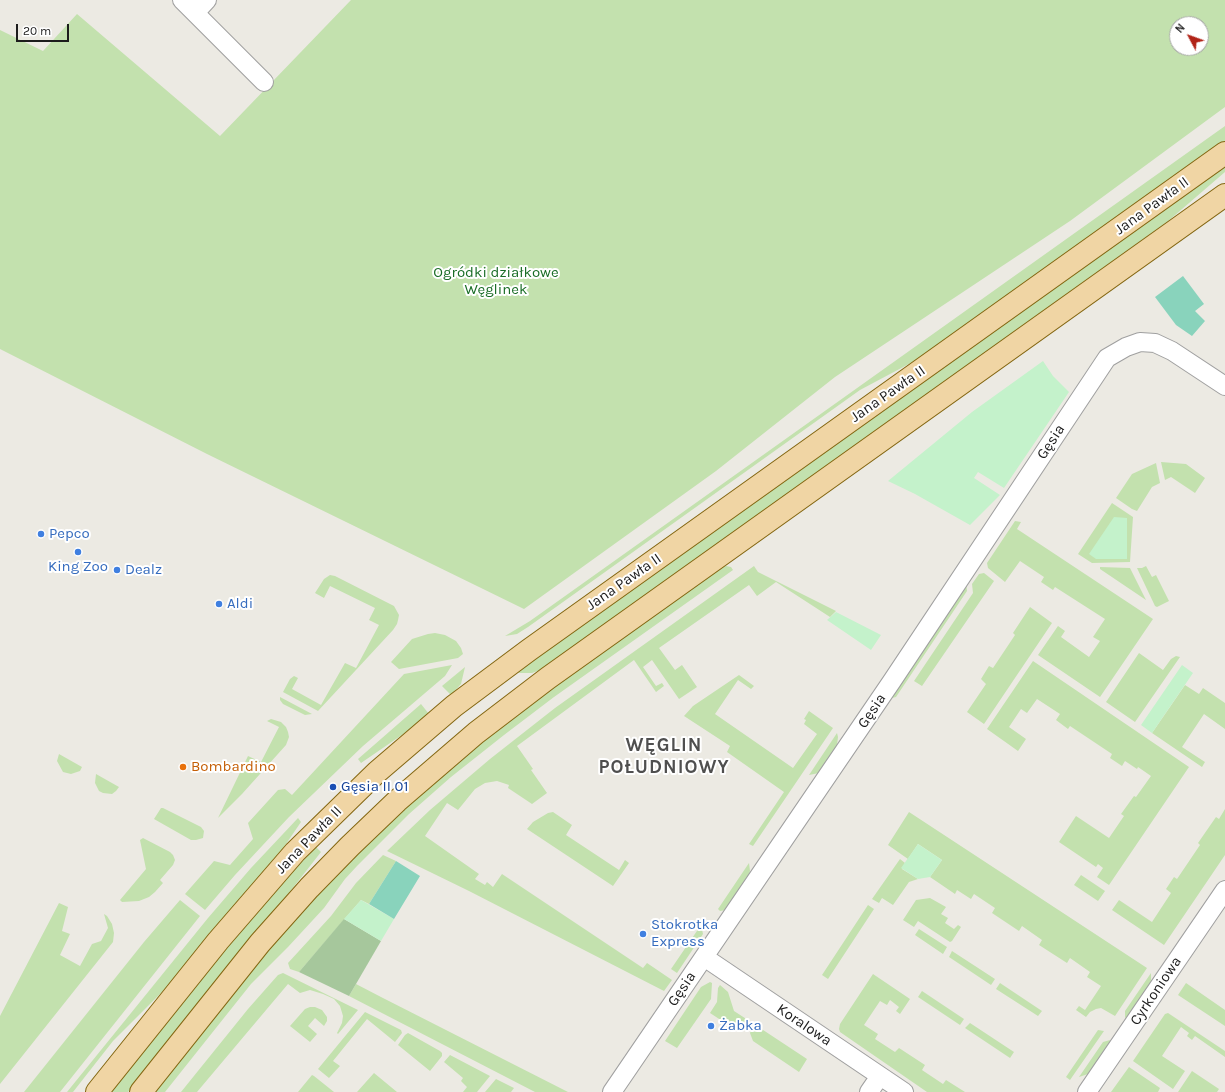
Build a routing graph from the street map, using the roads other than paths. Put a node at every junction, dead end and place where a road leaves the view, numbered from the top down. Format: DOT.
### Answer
graph roads {
  1 [pos="182,0"];
  2 [pos="207,0"];
  3 [pos="195,13"];
  4 [pos="264,82"];
  5 [pos="1225,153"];
  6 [pos="1225,195"];
  7 [pos="1225,386"];
  8 [pos="1225,890"];
  9 [pos="704,957"];
  10 [pos="880,1076"];
  11 [pos="97,1092"];
  12 [pos="141,1092"];
  13 [pos="612,1092"];
  14 [pos="869,1092"];
  15 [pos="904,1092"];
  16 [pos="1087,1092"];
  1 -- 3 [label="street"];
  2 -- 3 [label="street"];
  3 -- 4 [label="street"];
  5 -- 11 [label="main road, Jana Pawła II"];
  6 -- 12 [label="main road"];
  7 -- 9 [label="street, Gęsia"];
  8 -- 16 [label="street, Cyrkoniowa"];
  9 -- 10 [label="street, Koralowa"];
  9 -- 13 [label="street, Gęsia"];
  10 -- 14 [label="street"];
  10 -- 15 [label="street, Koralowa"];
}
